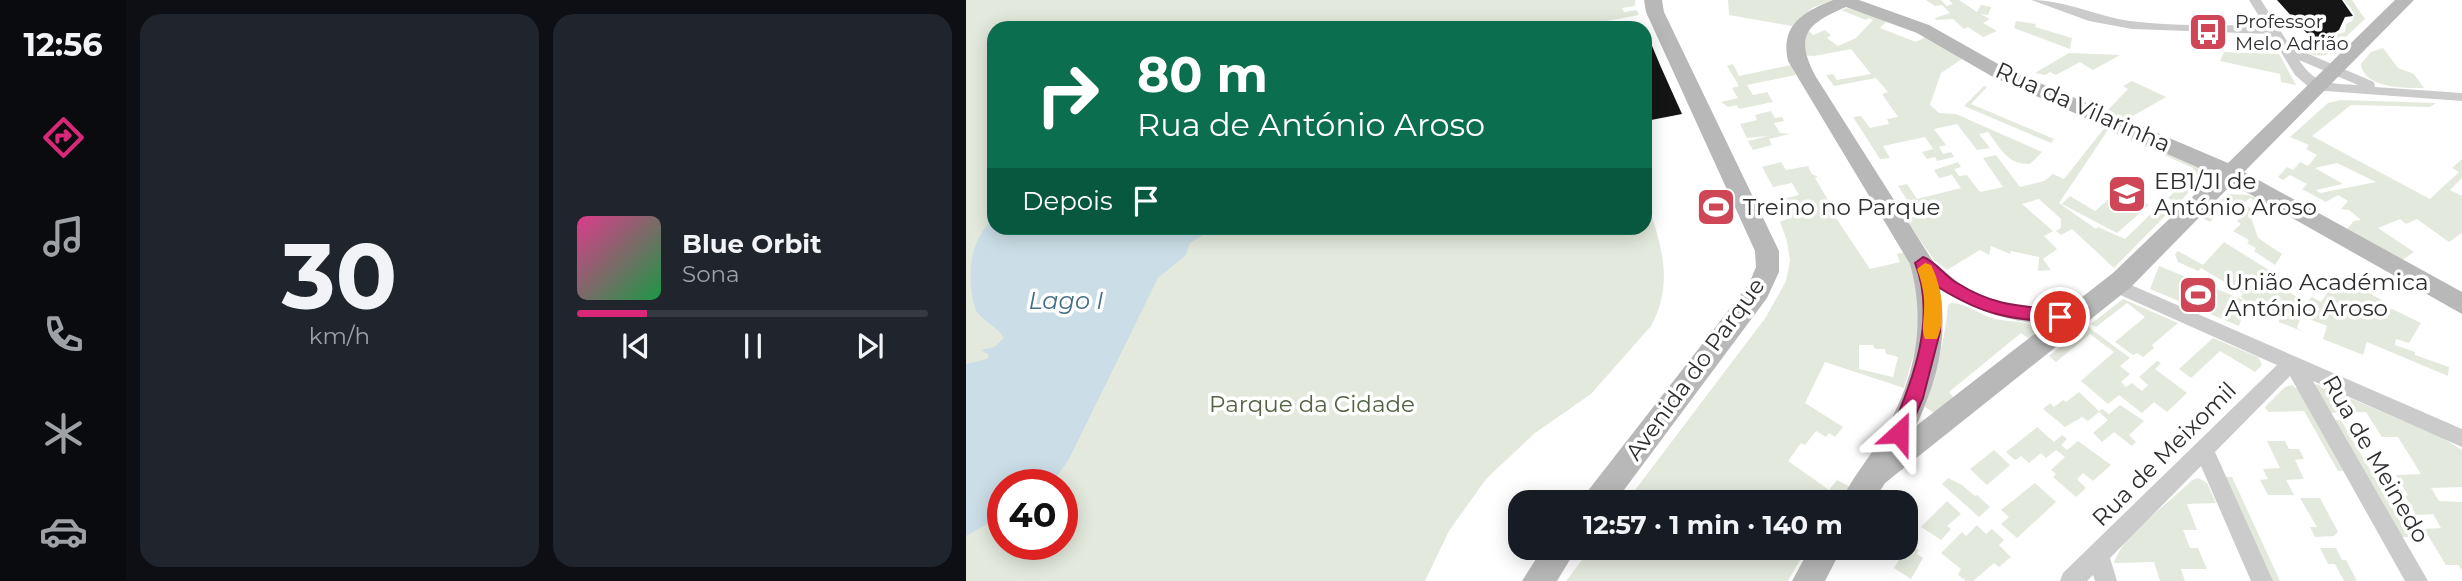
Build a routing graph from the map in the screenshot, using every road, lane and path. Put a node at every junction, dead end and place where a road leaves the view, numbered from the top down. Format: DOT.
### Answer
graph roads {
  1 [pos="1653,0"];
  2 [pos="1847,0"];
  3 [pos="2037,0"];
  4 [pos="2405,0"];
  5 [pos="2252,10"];
  6 [pos="2220,28"];
  7 [pos="2274,30"];
  8 [pos="2286,48"];
  9 [pos="2334,71"];
  10 [pos="2317,87"];
  11 [pos="2389,93"];
  12 [pos="2462,97"];
  13 [pos="2231,173"];
  14 [pos="1923,263"];
  15 [pos="2115,285"];
  16 [pos="2462,304"];
  17 [pos="2077,317"];
  18 [pos="2292,362"];
  19 [pos="2462,438"];
  20 [pos="2203,449"];
  21 [pos="1877,473"];
  22 [pos="1606,490"];
  23 [pos="1865,490"];
  24 [pos="2098,554"];
  25 [pos="1553,560"];
  26 [pos="1820,560"];
  27 [pos="1538,581"];
  28 [pos="1808,581"];
  29 [pos="2071,581"];
  30 [pos="2106,581"];
  31 [pos="2263,581"];
  32 [pos="2417,581"];
  1 -- 22 [label="street, Avenida do Parque"];
  2 -- 13 [label="street, Rua da Vilarinha"];
  2 -- 14 [label="street"];
  3 -- 6 [label="street"];
  4 -- 9 [label="street"];
  5 -- 6 [label="street"];
  5 -- 7 [label="street"];
  6 -- 7 [label="street"];
  7 -- 8 [label="street"];
  8 -- 9 [label="street"];
  8 -- 10 [label="street"];
  9 -- 10 [label="street"];
  9 -- 11 [label="street"];
  10 -- 11 [label="street"];
  10 -- 13 [label="street"];
  11 -- 12 [label="street"];
  13 -- 15 [label="street"];
  13 -- 16 [label="street, Rua da Vilarinha"];
  14 -- 17 [label="street"];
  14 -- 21 [label="street"];
  15 -- 17 [label="street"];
  15 -- 18 [label="street"];
  17 -- 21 [label="street"];
  18 -- 19 [label="street"];
  18 -- 20 [label="street, Rua de Meixomil"];
  18 -- 32 [label="street, Rua de Meinedo"];
  20 -- 24 [label="street, Rua de Meixomil"];
  20 -- 31 [label="street"];
  21 -- 23 [label="street"];
  24 -- 29 [label="street, Rua de Meixomil"];
  24 -- 30 [label="street"];
  25 -- 27 [label="street"];
  26 -- 28 [label="street"];
}
